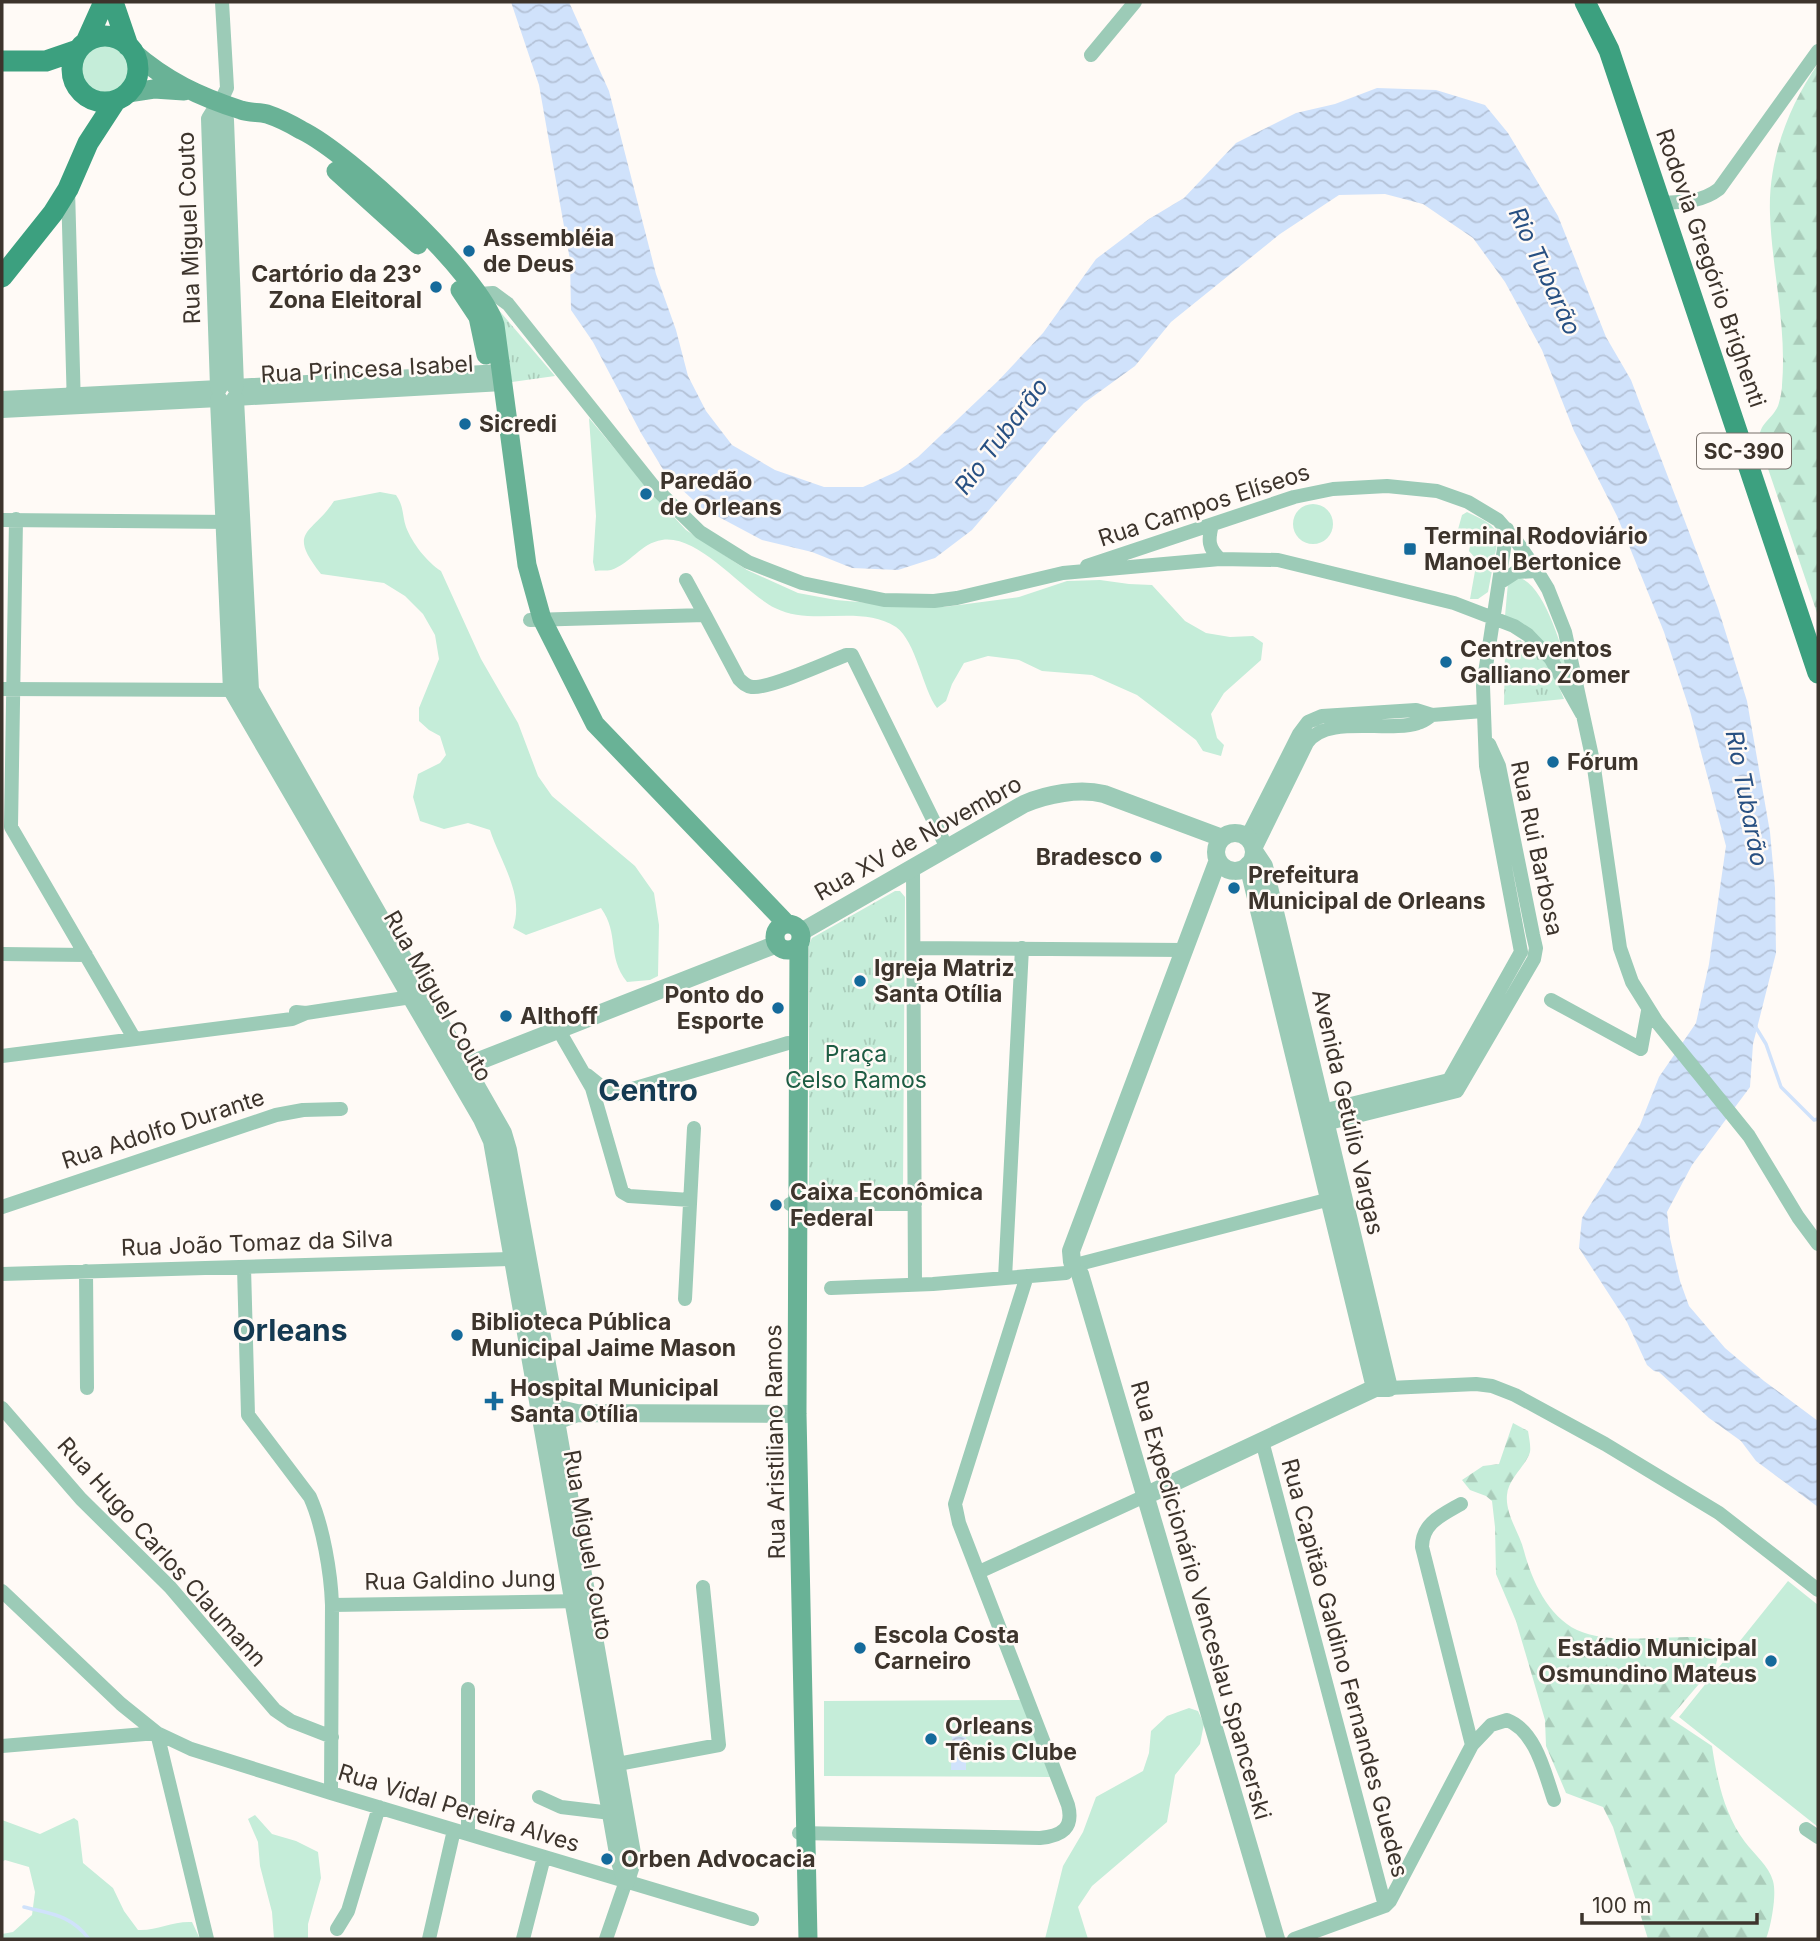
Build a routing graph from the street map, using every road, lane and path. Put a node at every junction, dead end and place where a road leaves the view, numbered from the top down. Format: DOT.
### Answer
graph roads {
  1 [pos="104,2"];
  2 [pos="113,2"];
  3 [pos="222,2"];
  4 [pos="1135,2"];
  5 [pos="1585,2"];
  6 [pos="82,46"];
  7 [pos="131,49"];
  8 [pos="1818,51"];
  9 [pos="1091,55"];
  10 [pos="2,61"];
  11 [pos="34,62"];
  12 [pos="79,89"];
  13 [pos="191,92"];
  14 [pos="122,97"];
  15 [pos="220,103"];
  16 [pos="88,142"];
  17 [pos="68,189"];
  18 [pos="1662,203"];
  19 [pos="2,277"];
  20 [pos="475,298"];
  21 [pos="495,378"];
  22 [pos="227,393"];
  23 [pos="2,398"];
  24 [pos="74,401"];
  25 [pos="2,411"];
  26 [pos="9,520"];
  27 [pos="233,522"];
  28 [pos="1212,525"];
  29 [pos="1507,529"];
  30 [pos="1220,559"];
  31 [pos="1537,571"];
  32 [pos="1063,573"];
  33 [pos="686,580"];
  34 [pos="1499,583"];
  35 [pos="705,615"];
  36 [pos="1494,617"];
  37 [pos="536,620"];
  38 [pos="1818,673"];
  39 [pos="7,689"];
  40 [pos="241,690"];
  41 [pos="1483,712"];
  42 [pos="1582,714"];
  43 [pos="6,827"];
  44 [pos="1222,838"];
  45 [pos="947,848"];
  46 [pos="1250,851"];
  47 [pos="1218,860"];
  48 [pos="913,868"];
  49 [pos="788,938"];
  50 [pos="914,948"];
  51 [pos="1022,948"];
  52 [pos="1184,950"];
  53 [pos="2,954"];
  54 [pos="86,955"];
  55 [pos="418,996"];
  56 [pos="1550,1000"];
  57 [pos="1653,1016"];
  58 [pos="558,1029"];
  59 [pos="134,1038"];
  60 [pos="788,1043"];
  61 [pos="2,1056"];
  62 [pos="460,1069"];
  63 [pos="585,1073"];
  64 [pos="341,1109"];
  65 [pos="1317,1119"];
  66 [pos="694,1128"];
  67 [pos="502,1152"];
  68 [pos="1336,1197"];
  69 [pos="690,1200"];
  70 [pos="793,1204"];
  71 [pos="915,1204"];
  72 [pos="2,1207"];
  73 [pos="1818,1244"];
  74 [pos="513,1259"];
  75 [pos="244,1266"];
  76 [pos="1074,1268"];
  77 [pos="86,1271"];
  78 [pos="2,1274"];
  79 [pos="1027,1276"];
  80 [pos="1006,1278"];
  81 [pos="915,1285"];
  82 [pos="831,1288"];
  83 [pos="685,1299"];
  84 [pos="87,1388"];
  85 [pos="1382,1388"];
  86 [pos="2,1408"];
  87 [pos="793,1414"];
  88 [pos="551,1415"];
  89 [pos="1262,1441"];
  90 [pos="1145,1496"];
  91 [pos="1461,1504"];
  92 [pos="979,1572"];
  93 [pos="703,1587"];
  94 [pos="1818,1590"];
  95 [pos="2,1591"];
  96 [pos="581,1602"];
  97 [pos="332,1605"];
  98 [pos="468,1689"];
  99 [pos="156,1733"];
  100 [pos="332,1737"];
  101 [pos="1472,1745"];
  102 [pos="2,1746"];
  103 [pos="609,1766"];
  104 [pos="331,1793"];
  105 [pos="539,1797"];
  106 [pos="1554,1800"];
  107 [pos="379,1807"];
  108 [pos="611,1813"];
  109 [pos="461,1832"];
  110 [pos="802,1833"];
  111 [pos="544,1857"];
  112 [pos="626,1881"];
  113 [pos="1385,1906"];
  114 [pos="752,1919"];
  115 [pos="803,1919"];
  116 [pos="337,1929"];
  117 [pos="207,1939"];
  118 [pos="429,1939"];
  119 [pos="523,1939"];
  120 [pos="606,1939"];
  121 [pos="799,1939"];
  122 [pos="808,1939"];
  123 [pos="1276,1939"];
  124 [pos="1294,1939"];
  1 -- 6 [label="main road"];
  2 -- 7 [label="main road"];
  3 -- 15 [label="street"];
  4 -- 9 [label="street"];
  5 -- 18 [label="main road, Rodovia Gregório Brighenti / SC-390"];
  6 -- 7 [label="main road"];
  6 -- 11 [label="main road"];
  6 -- 12 [label="main road"];
  7 -- 13 [label="main road"];
  7 -- 14 [label="main road"];
  8 -- 18 [label="street"];
  10 -- 11 [label="main road"];
  11 -- 12 [label="main road"];
  12 -- 14 [label="main road"];
  12 -- 16 [label="main road"];
  13 -- 14 [label="main road"];
  13 -- 15 [label="main road"];
  14 -- 16 [label="main road"];
  15 -- 20 [label="main road"];
  15 -- 22 [label="street, Rua Miguel Couto"];
  16 -- 17 [label="main road"];
  17 -- 19 [label="main road"];
  17 -- 24 [label="street"];
  18 -- 38 [label="main road, Rodovia Gregório Brighenti / SC-390"];
  20 -- 21 [label="main road"];
  20 -- 32 [label="street"];
  21 -- 22 [label="street, Rua Princesa Isabel"];
  21 -- 37 [label="main road"];
  22 -- 24 [label="street, Rua Princesa Isabel"];
  22 -- 27 [label="street, Rua Miguel Couto"];
  23 -- 24 [label="street, Rua Princesa Isabel"];
  24 -- 25 [label="street, Rua Princesa Isabel"];
  26 -- 27 [label="street"];
  26 -- 39 [label="street"];
  27 -- 40 [label="street, Rua Miguel Couto"];
  28 -- 29 [label="street, Rua Campos Elíseos"];
  28 -- 30 [label="street"];
  28 -- 32 [label="street, Rua Campos Elíseos"];
  29 -- 31 [label="street"];
  29 -- 34 [label="street, Rua Rui Barbosa"];
  30 -- 32 [label="street"];
  30 -- 36 [label="street"];
  31 -- 34 [label="street"];
  31 -- 42 [label="street"];
  33 -- 35 [label="street"];
  34 -- 36 [label="street, Rua Rui Barbosa"];
  35 -- 37 [label="street"];
  35 -- 45 [label="street"];
  36 -- 41 [label="street, Rua Rui Barbosa"];
  36 -- 42 [label="street"];
  37 -- 49 [label="main road"];
  39 -- 40 [label="street"];
  39 -- 43 [label="street"];
  40 -- 55 [label="street, Rua Miguel Couto"];
  41 -- 46 [label="street"];
  41 -- 65 [label="street, Rua Rui Barbosa"];
  42 -- 57 [label="street"];
  43 -- 54 [label="street"];
  44 -- 45 [label="street, Rua XV de Novembro"];
  44 -- 46 [label="street"];
  44 -- 47 [label="street"];
  45 -- 48 [label="street, Rua XV de Novembro"];
  46 -- 47 [label="street"];
  46 -- 65 [label="street, Avenida Getúlio Vargas"];
  47 -- 52 [label="street, Rua Expedicionário Venceslau Spancerski"];
  48 -- 49 [label="street, Rua XV de Novembro"];
  48 -- 50 [label="street"];
  49 -- 58 [label="street, Rua XV de Novembro"];
  49 -- 60 [label="main road, Rua Aristiliano Ramos"];
  49 -- 70 [label="main road, Rua Aristiliano Ramos"];
  50 -- 51 [label="street"];
  50 -- 71 [label="street"];
  51 -- 52 [label="street"];
  51 -- 80 [label="street"];
  52 -- 76 [label="street, Rua Expedicionário Venceslau Spancerski"];
  53 -- 54 [label="street"];
  54 -- 59 [label="street"];
  55 -- 59 [label="street"];
  55 -- 62 [label="street, Rua Miguel Couto"];
  56 -- 57 [label="street"];
  57 -- 73 [label="street"];
  58 -- 62 [label="street, Rua XV de Novembro"];
  58 -- 63 [label="street"];
  59 -- 61 [label="street"];
  60 -- 63 [label="street"];
  60 -- 70 [label="main road, Rua Aristiliano Ramos"];
  62 -- 67 [label="street, Rua Miguel Couto"];
  63 -- 69 [label="street"];
  64 -- 72 [label="street, Rua Adolfo Durante"];
  65 -- 68 [label="street, Avenida Getúlio Vargas"];
  66 -- 69 [label="street"];
  67 -- 74 [label="street, Rua Miguel Couto"];
  67 -- 88 [label="street, Rua Miguel Couto"];
  68 -- 76 [label="street"];
  68 -- 85 [label="street, Avenida Getúlio Vargas"];
  69 -- 83 [label="street"];
  70 -- 71 [label="street"];
  70 -- 87 [label="main road, Rua Aristiliano Ramos"];
  71 -- 81 [label="street"];
  74 -- 75 [label="street, Rua João Tomaz da Silva"];
  74 -- 88 [label="street, Rua Miguel Couto"];
  75 -- 77 [label="street, Rua João Tomaz da Silva"];
  75 -- 97 [label="street"];
  76 -- 79 [label="street"];
  76 -- 90 [label="street, Rua Expedicionário Venceslau Spancerski"];
  77 -- 78 [label="street, Rua João Tomaz da Silva"];
  77 -- 84 [label="street"];
  79 -- 80 [label="street"];
  79 -- 92 [label="street"];
  80 -- 81 [label="street"];
  81 -- 82 [label="street"];
  85 -- 89 [label="street"];
  85 -- 94 [label="street"];
  86 -- 100 [label="street, Rua Hugo Carlos Claumann"];
  87 -- 88 [label="street"];
  87 -- 110 [label="main road, Rua Aristiliano Ramos"];
  88 -- 96 [label="street, Rua Miguel Couto"];
  89 -- 90 [label="street"];
  89 -- 113 [label="street, Rua Capitão Galdino Fernandes Guedes"];
  90 -- 92 [label="street"];
  90 -- 123 [label="street, Rua Expedicionário Venceslau Spancerski"];
  91 -- 101 [label="street"];
  92 -- 110 [label="street"];
  93 -- 103 [label="street"];
  95 -- 99 [label="street"];
  96 -- 97 [label="street, Rua Galdino Jung"];
  96 -- 103 [label="street, Rua Miguel Couto"];
  97 -- 100 [label="street"];
  98 -- 109 [label="street"];
  99 -- 102 [label="street"];
  99 -- 104 [label="street, Rua Vidal Pereira Alves"];
  99 -- 117 [label="street"];
  100 -- 104 [label="street"];
  101 -- 106 [label="street"];
  101 -- 113 [label="street"];
  103 -- 108 [label="street, Rua Miguel Couto"];
  103 -- 112 [label="street, Rua Miguel Couto"];
  104 -- 107 [label="street, Rua Vidal Pereira Alves"];
  105 -- 108 [label="street"];
  107 -- 109 [label="street, Rua Vidal Pereira Alves"];
  107 -- 116 [label="street"];
  108 -- 112 [label="street, Rua Miguel Couto"];
  109 -- 111 [label="street, Rua Vidal Pereira Alves"];
  109 -- 118 [label="street"];
  110 -- 115 [label="main road, Rua Aristiliano Ramos"];
  111 -- 112 [label="street, Rua Vidal Pereira Alves"];
  111 -- 119 [label="street"];
  112 -- 114 [label="street, Rua Vidal Pereira Alves"];
  112 -- 120 [label="street"];
  113 -- 124 [label="street"];
  115 -- 121 [label="main road, Rua Aristiliano Ramos"];
  115 -- 122 [label="main road, Rua Aristiliano Ramos"];
}
